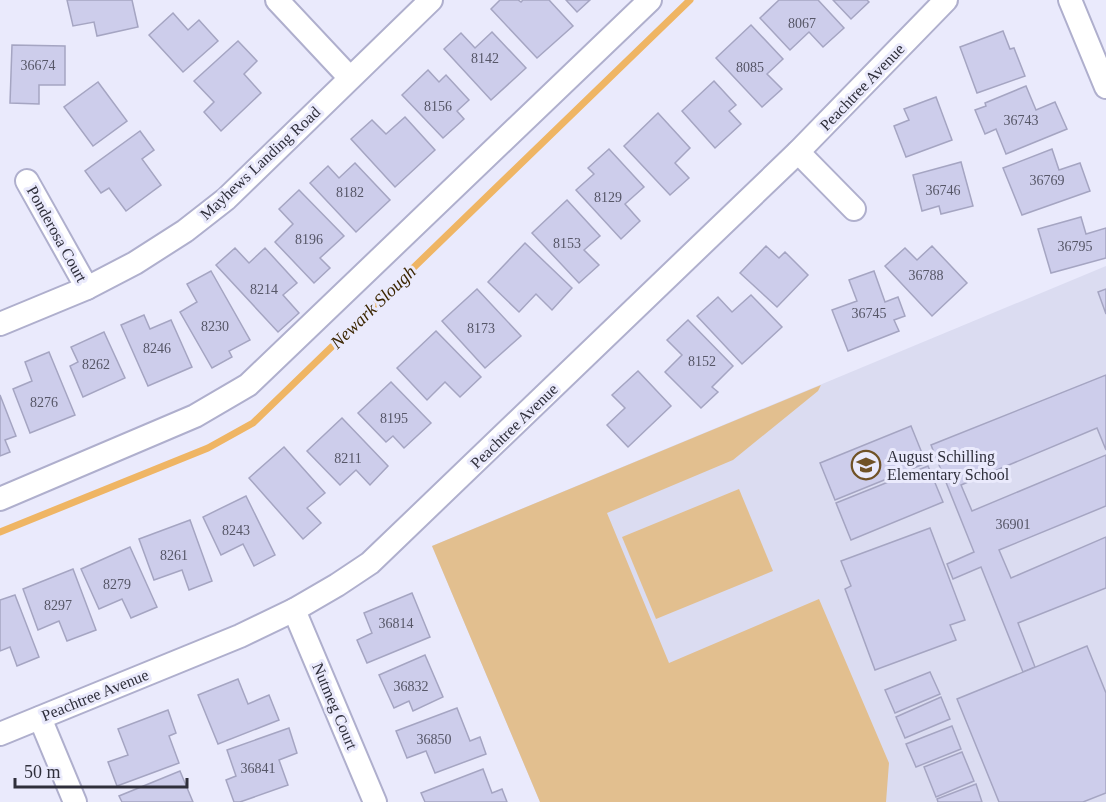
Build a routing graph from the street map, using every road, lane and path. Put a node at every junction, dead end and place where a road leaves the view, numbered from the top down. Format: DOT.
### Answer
graph roads {
  1 [pos="277,0"];
  2 [pos="431,0"];
  3 [pos="650,0"];
  4 [pos="946,0"];
  5 [pos="1070,0"];
  6 [pos="350,78"];
  7 [pos="1106,87"];
  8 [pos="798,152"];
  9 [pos="27,181"];
  10 [pos="854,209"];
  11 [pos="87,288"];
  12 [pos="0,324"];
  13 [pos="0,499"];
  14 [pos="294,610"];
  15 [pos="40,718"];
  16 [pos="0,734"];
  17 [pos="75,802"];
  18 [pos="375,802"];
  1 -- 6 [label="street"];
  2 -- 6 [label="street, Mayhews Landing Road"];
  3 -- 13 [label="street"];
  4 -- 8 [label="street, Peachtree Avenue"];
  5 -- 7 [label="street"];
  6 -- 11 [label="street, Mayhews Landing Road"];
  8 -- 10 [label="street"];
  8 -- 14 [label="street, Peachtree Avenue"];
  9 -- 11 [label="street, Ponderosa Court"];
  11 -- 12 [label="street, Mayhews Landing Road"];
  14 -- 15 [label="street, Peachtree Avenue"];
  14 -- 18 [label="street, Nutmeg Court"];
  15 -- 16 [label="street, Peachtree Avenue"];
  15 -- 17 [label="street"];
}
